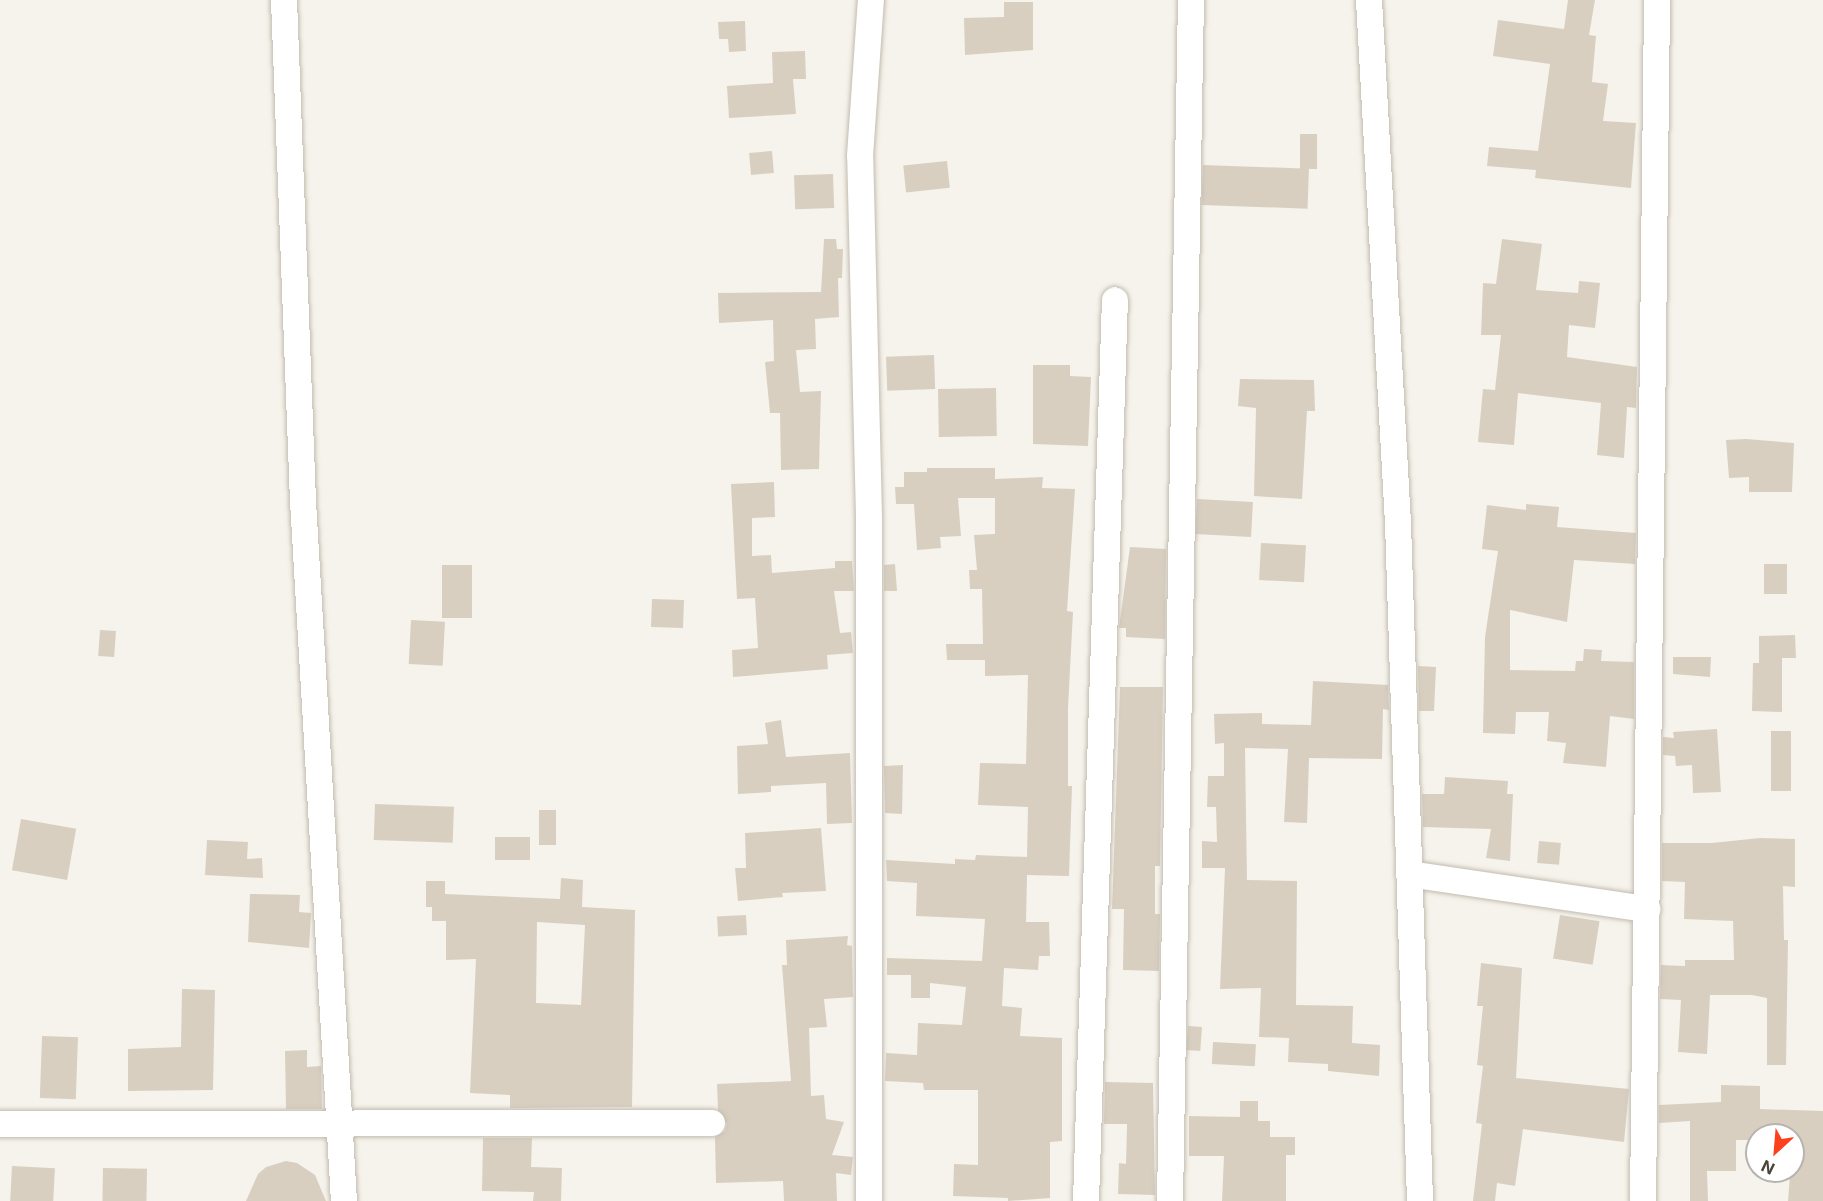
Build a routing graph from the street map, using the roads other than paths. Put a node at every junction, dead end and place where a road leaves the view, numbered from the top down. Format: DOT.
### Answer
graph roads {
  1 [pos="284,0"];
  2 [pos="872,0"];
  3 [pos="1191,0"];
  4 [pos="1369,0"];
  5 [pos="1657,0"];
  6 [pos="1114,300"];
  7 [pos="1409,874"];
  8 [pos="1647,909"];
  9 [pos="338,1123"];
  10 [pos="712,1123"];
  11 [pos="0,1124"];
  12 [pos="344,1201"];
  13 [pos="869,1201"];
  14 [pos="1086,1201"];
  15 [pos="1170,1201"];
  16 [pos="1420,1201"];
  17 [pos="1643,1201"];
  1 -- 9 [label="street"];
  2 -- 13 [label="street"];
  3 -- 15 [label="street"];
  4 -- 7 [label="street"];
  5 -- 8 [label="street"];
  6 -- 14 [label="street"];
  7 -- 8 [label="street"];
  7 -- 16 [label="street"];
  8 -- 17 [label="street"];
  9 -- 10 [label="street"];
  9 -- 11 [label="street"];
  9 -- 12 [label="street"];
}
